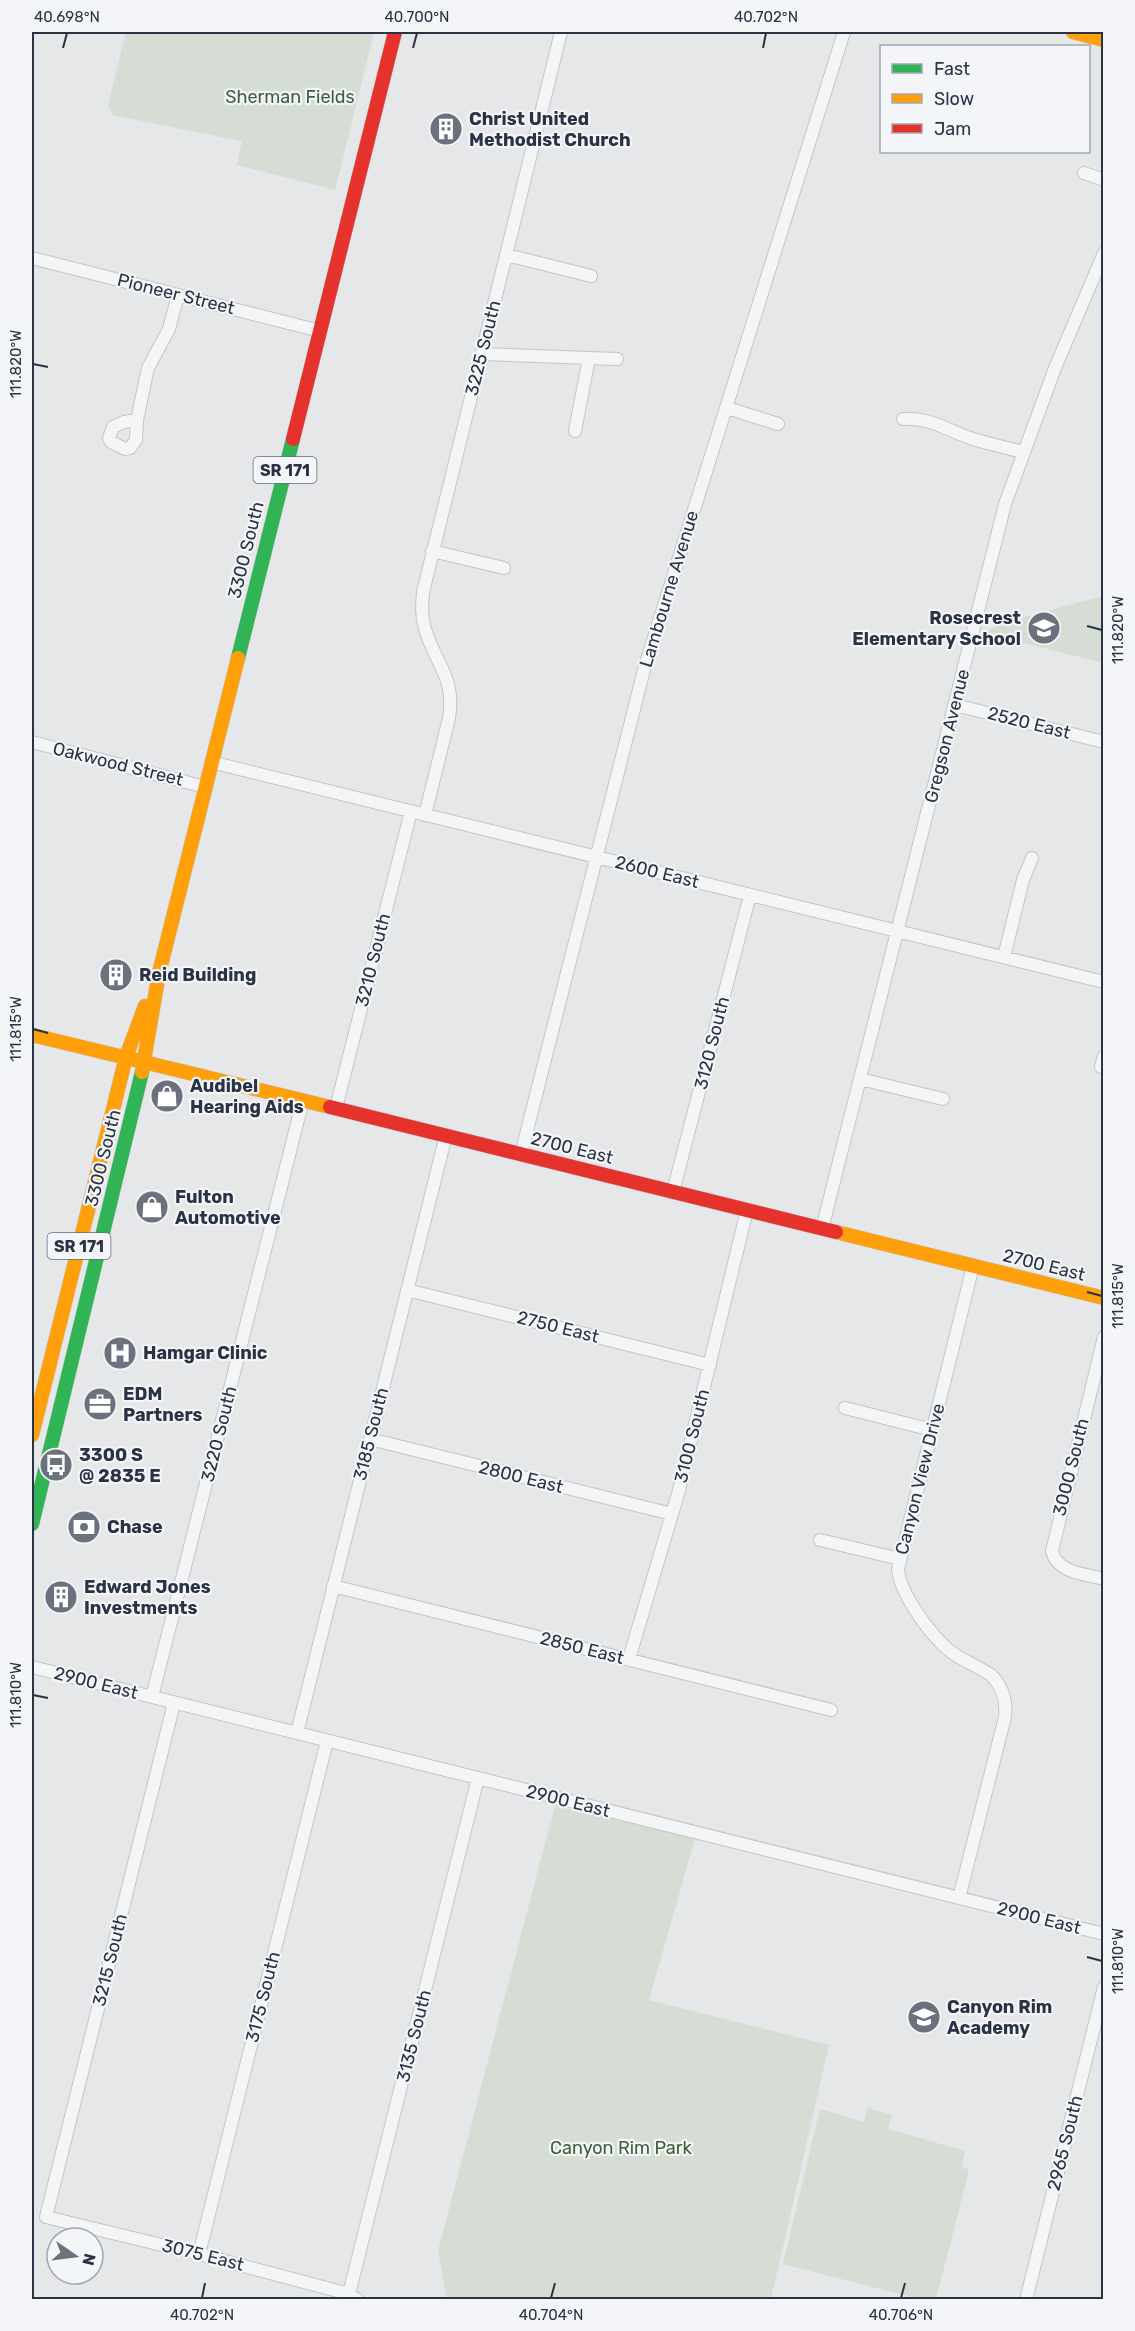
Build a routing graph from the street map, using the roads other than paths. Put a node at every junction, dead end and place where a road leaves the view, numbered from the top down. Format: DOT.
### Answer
graph roads {
  1 [pos="395,32"];
  2 [pos="561,32"];
  3 [pos="844,32"];
  4 [pos="1073,32"];
  5 [pos="1104,40"];
  6 [pos="1084,173"];
  7 [pos="1104,180"];
  8 [pos="1104,253"];
  9 [pos="507,255"];
  10 [pos="32,258"];
  11 [pos="591,276"];
  12 [pos="178,295"];
  13 [pos="320,331"];
  14 [pos="482,354"];
  15 [pos="589,358"];
  16 [pos="617,359"];
  17 [pos="727,408"];
  18 [pos="903,419"];
  19 [pos="138,420"];
  20 [pos="778,424"];
  21 [pos="575,431"];
  22 [pos="1023,452"];
  23 [pos="432,551"];
  24 [pos="504,568"];
  25 [pos="955,705"];
  26 [pos="32,742"];
  27 [pos="1104,742"];
  28 [pos="211,762"];
  29 [pos="205,787"];
  30 [pos="411,811"];
  31 [pos="425,814"];
  32 [pos="597,857"];
  33 [pos="1032,858"];
  34 [pos="750,895"];
  35 [pos="897,931"];
  36 [pos="1004,957"];
  37 [pos="159,973"];
  38 [pos="1104,982"];
  39 [pos="32,1035"];
  40 [pos="126,1056"];
  41 [pos="145,1061"];
  42 [pos="860,1079"];
  43 [pos="943,1099"];
  44 [pos="303,1100"];
  45 [pos="336,1108"];
  46 [pos="446,1136"];
  47 [pos="522,1154"];
  48 [pos="673,1192"];
  49 [pos="747,1210"];
  50 [pos="822,1229"];
  51 [pos="973,1266"];
  52 [pos="407,1290"];
  53 [pos="1104,1298"];
  54 [pos="1104,1337"];
  55 [pos="710,1365"];
  56 [pos="845,1408"];
  57 [pos="932,1431"];
  58 [pos="32,1435"];
  59 [pos="370,1439"];
  60 [pos="672,1514"];
  61 [pos="32,1524"];
  62 [pos="820,1540"];
  63 [pos="900,1559"];
  64 [pos="1104,1579"];
  65 [pos="333,1586"];
  66 [pos="629,1659"];
  67 [pos="32,1667"];
  68 [pos="152,1697"];
  69 [pos="174,1703"];
  70 [pos="831,1710"];
  71 [pos="297,1733"];
  72 [pos="327,1741"];
  73 [pos="478,1779"];
  74 [pos="959,1898"];
  75 [pos="1104,1934"];
  76 [pos="1104,1987"];
  77 [pos="46,2217"];
  78 [pos="199,2254"];
  79 [pos="354,2297"];
  80 [pos="1026,2300"];
  1 -- 13 [label="main road, 3300 South / SR 171"];
  2 -- 9 [label="street, 3225 South"];
  3 -- 17 [label="street, Lambourne Avenue"];
  4 -- 5 [label="main road"];
  6 -- 7 [label="street"];
  8 -- 22 [label="street, Gregson Avenue"];
  9 -- 11 [label="street"];
  9 -- 14 [label="street, 3225 South"];
  10 -- 12 [label="street, Pioneer Street"];
  12 -- 13 [label="street, Pioneer Street"];
  12 -- 19 [label="street"];
  13 -- 28 [label="main road, 3300 South / SR 171"];
  14 -- 15 [label="street"];
  14 -- 23 [label="street, 3225 South"];
  15 -- 16 [label="street"];
  15 -- 21 [label="street"];
  17 -- 20 [label="street"];
  17 -- 32 [label="street, Lambourne Avenue"];
  18 -- 22 [label="street"];
  22 -- 25 [label="street, Gregson Avenue"];
  23 -- 24 [label="street"];
  23 -- 31 [label="street, 3225 South"];
  25 -- 27 [label="street, 2520 East"];
  25 -- 35 [label="street, Gregson Avenue"];
  26 -- 29 [label="street, Oakwood Street"];
  28 -- 29 [label="main road, 3300 South / SR 171"];
  28 -- 30 [label="street, 2600 East"];
  29 -- 37 [label="main road, 3300 South / SR 171"];
  30 -- 31 [label="street, 2600 East"];
  30 -- 45 [label="street, 3210 South"];
  31 -- 32 [label="street, 2600 East"];
  32 -- 34 [label="street, 2600 East"];
  32 -- 47 [label="street, Lambourne Avenue"];
  33 -- 36 [label="street"];
  34 -- 35 [label="street, 2600 East"];
  34 -- 48 [label="street, 3120 South"];
  35 -- 36 [label="street, 2600 East"];
  35 -- 42 [label="street, Gregson Avenue"];
  36 -- 38 [label="street, 2600 East"];
  37 -- 40 [label="main road, 3300 South / SR 171"];
  37 -- 41 [label="main road, 3300 South / SR 171"];
  39 -- 40 [label="main road, 2700 East"];
  40 -- 41 [label="main road, 2700 East"];
  40 -- 58 [label="main road, 3300 South / SR 171"];
  41 -- 44 [label="main road, 2700 East"];
  41 -- 61 [label="main road, 3300 South / SR 171"];
  42 -- 43 [label="street"];
  42 -- 50 [label="street, Gregson Avenue"];
  44 -- 45 [label="main road, 2700 East"];
  44 -- 68 [label="street, 3220 South"];
  45 -- 46 [label="main road, 2700 East"];
  46 -- 47 [label="main road, 2700 East"];
  46 -- 52 [label="street, 3185 South"];
  47 -- 48 [label="main road, 2700 East"];
  48 -- 49 [label="main road, 2700 East"];
  49 -- 50 [label="main road, 2700 East"];
  49 -- 55 [label="street, 3100 South"];
  50 -- 51 [label="main road, 2700 East"];
  51 -- 53 [label="main road, 2700 East"];
  51 -- 57 [label="street, Canyon View Drive"];
  52 -- 55 [label="street, 2750 East"];
  52 -- 59 [label="street, 3185 South"];
  54 -- 64 [label="street, 3000 South"];
  55 -- 60 [label="street, 3100 South"];
  56 -- 57 [label="street"];
  57 -- 63 [label="street, Canyon View Drive"];
  59 -- 60 [label="street, 2800 East"];
  59 -- 65 [label="street, 3185 South"];
  60 -- 66 [label="street, 3100 South"];
  62 -- 63 [label="street"];
  63 -- 74 [label="street, Canyon View Drive"];
  65 -- 66 [label="street, 2850 East"];
  65 -- 71 [label="street, 3185 South"];
  66 -- 70 [label="street, 2850 East"];
  67 -- 68 [label="street, 2900 East"];
  68 -- 69 [label="street, 2900 East"];
  69 -- 71 [label="street, 2900 East"];
  69 -- 77 [label="street, 3215 South"];
  71 -- 72 [label="street, 2900 East"];
  72 -- 73 [label="street, 2900 East"];
  72 -- 78 [label="street, 3175 South"];
  73 -- 74 [label="street, 2900 East"];
  73 -- 79 [label="street, 3135 South"];
  74 -- 75 [label="street, 2900 East"];
  76 -- 80 [label="street, 2965 South"];
  77 -- 78 [label="street, 3075 East"];
  78 -- 79 [label="street, 3075 East"];
}
